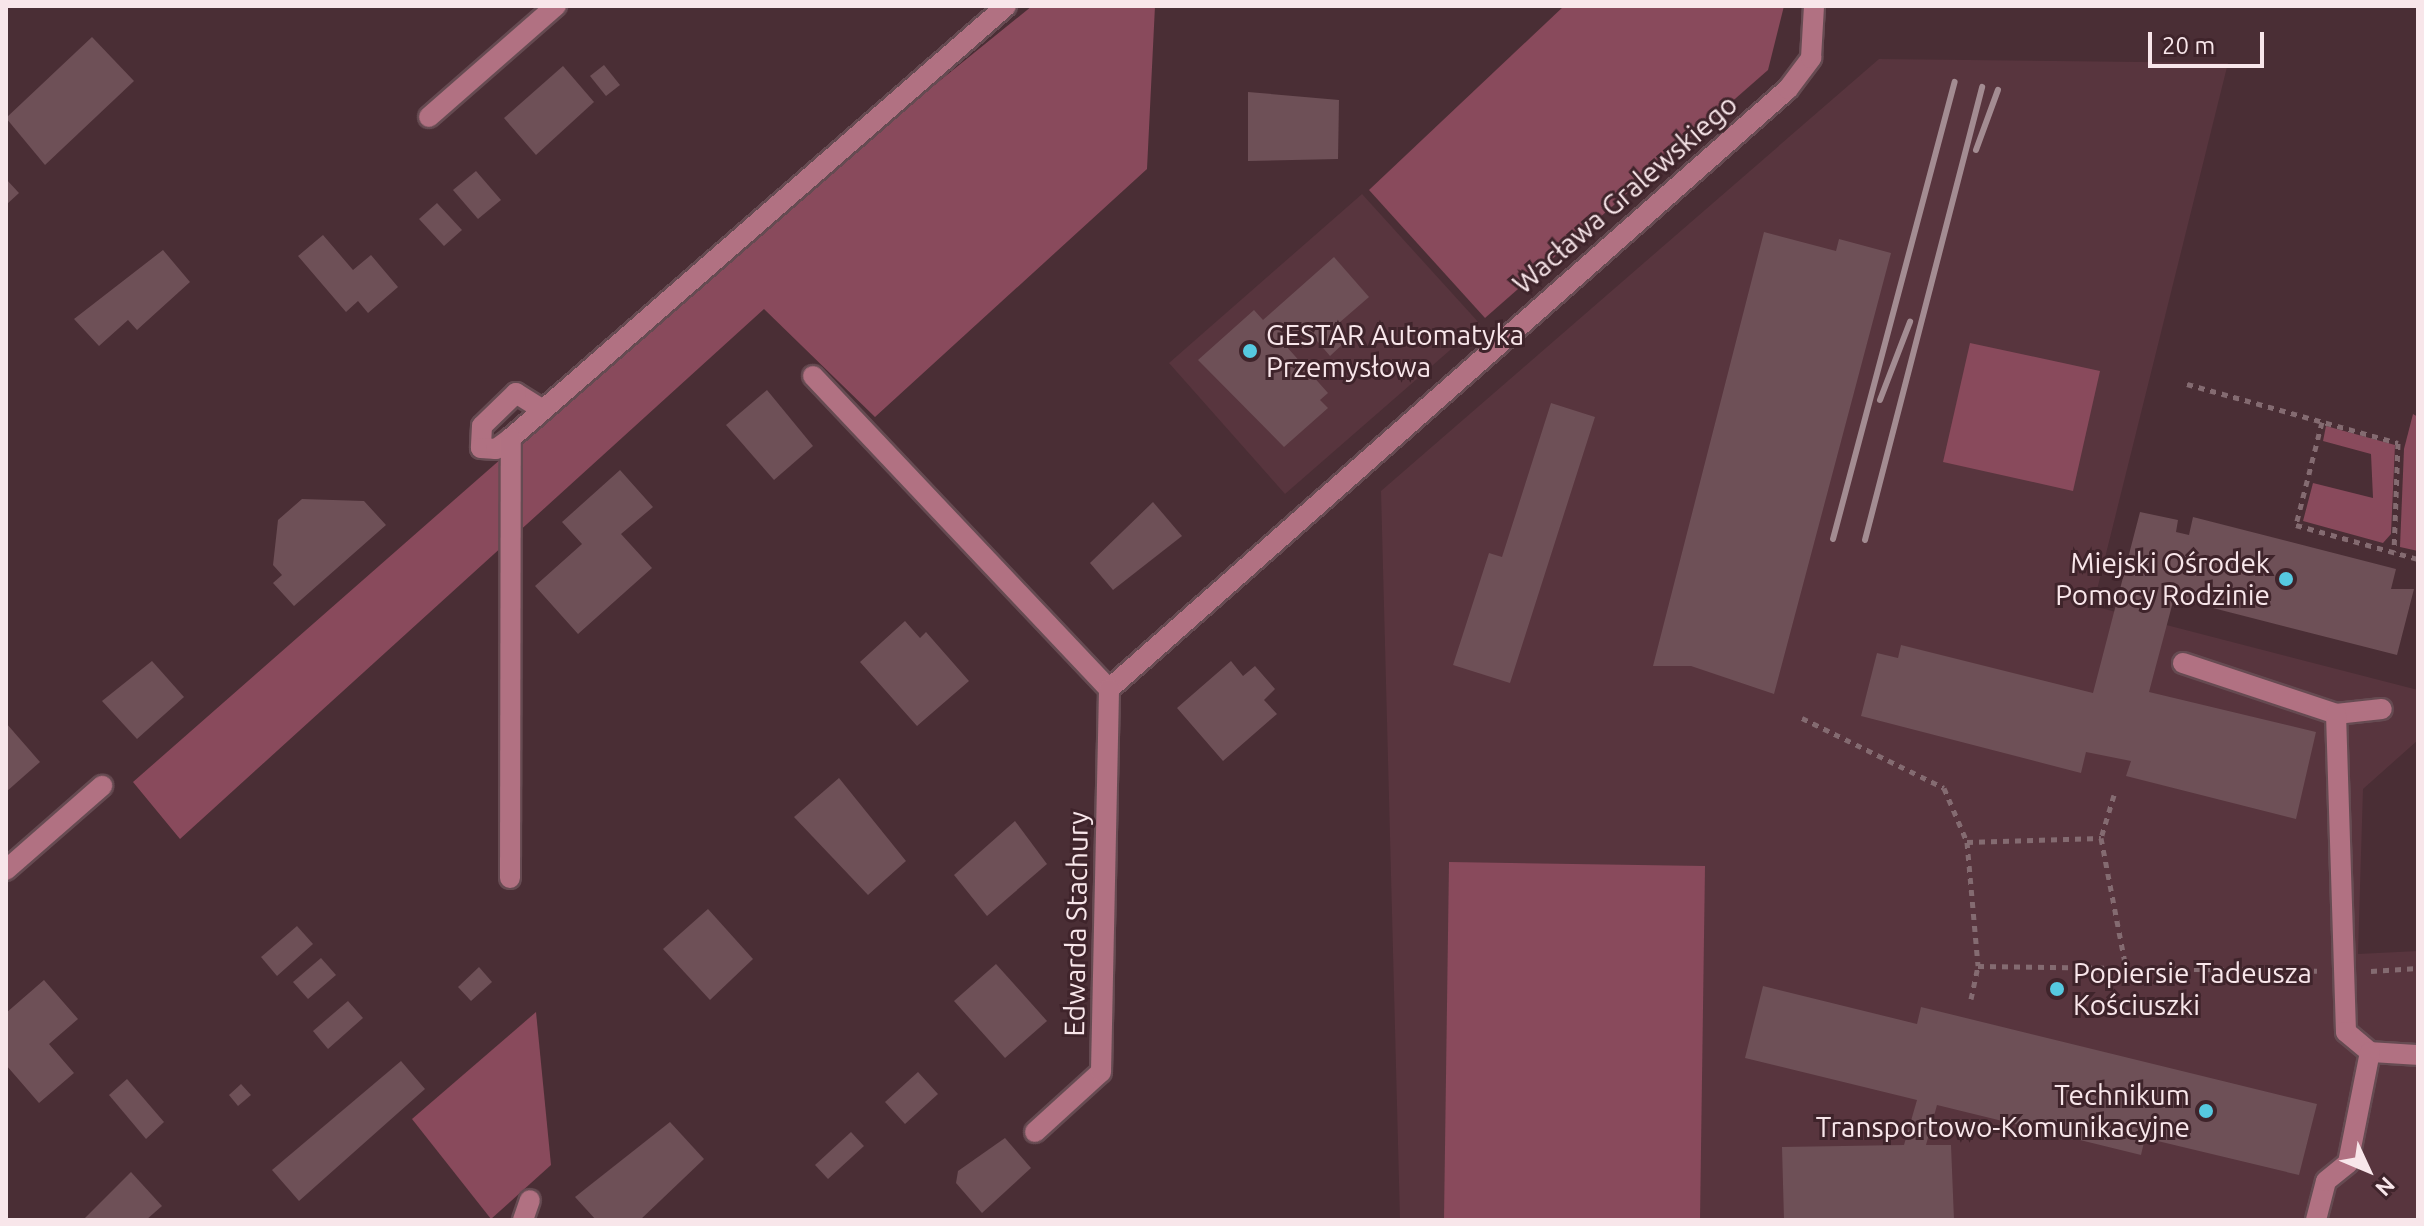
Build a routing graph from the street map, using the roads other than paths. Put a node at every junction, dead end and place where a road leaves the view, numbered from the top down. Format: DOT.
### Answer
graph roads {
  1 [pos="556,6"];
  2 [pos="1006,6"];
  3 [pos="1814,6"];
  4 [pos="429,117"];
  5 [pos="813,376"];
  6 [pos="543,410"];
  7 [pos="511,438"];
  8 [pos="2183,663"];
  9 [pos="1109,689"];
  10 [pos="2382,709"];
  11 [pos="2336,714"];
  12 [pos="102,786"];
  13 [pos="6,870"];
  14 [pos="510,878"];
  15 [pos="2370,1052"];
  16 [pos="2418,1055"];
  17 [pos="1035,1132"];
  18 [pos="530,1200"];
  19 [pos="523,1220"];
  20 [pos="2316,1220"];
  1 -- 4 [label="street"];
  2 -- 6 [label="street"];
  3 -- 9 [label="street, Wacława Gralewskiego"];
  5 -- 9 [label="street"];
  6 -- 7 [label="street"];
  6 -- 7 [label="street"];
  7 -- 14 [label="street"];
  8 -- 11 [label="street"];
  9 -- 17 [label="street, Edwarda Stachury"];
  10 -- 11 [label="street"];
  11 -- 15 [label="street"];
  12 -- 13 [label="street"];
  15 -- 16 [label="street"];
  15 -- 20 [label="street"];
  18 -- 19 [label="street"];
}
